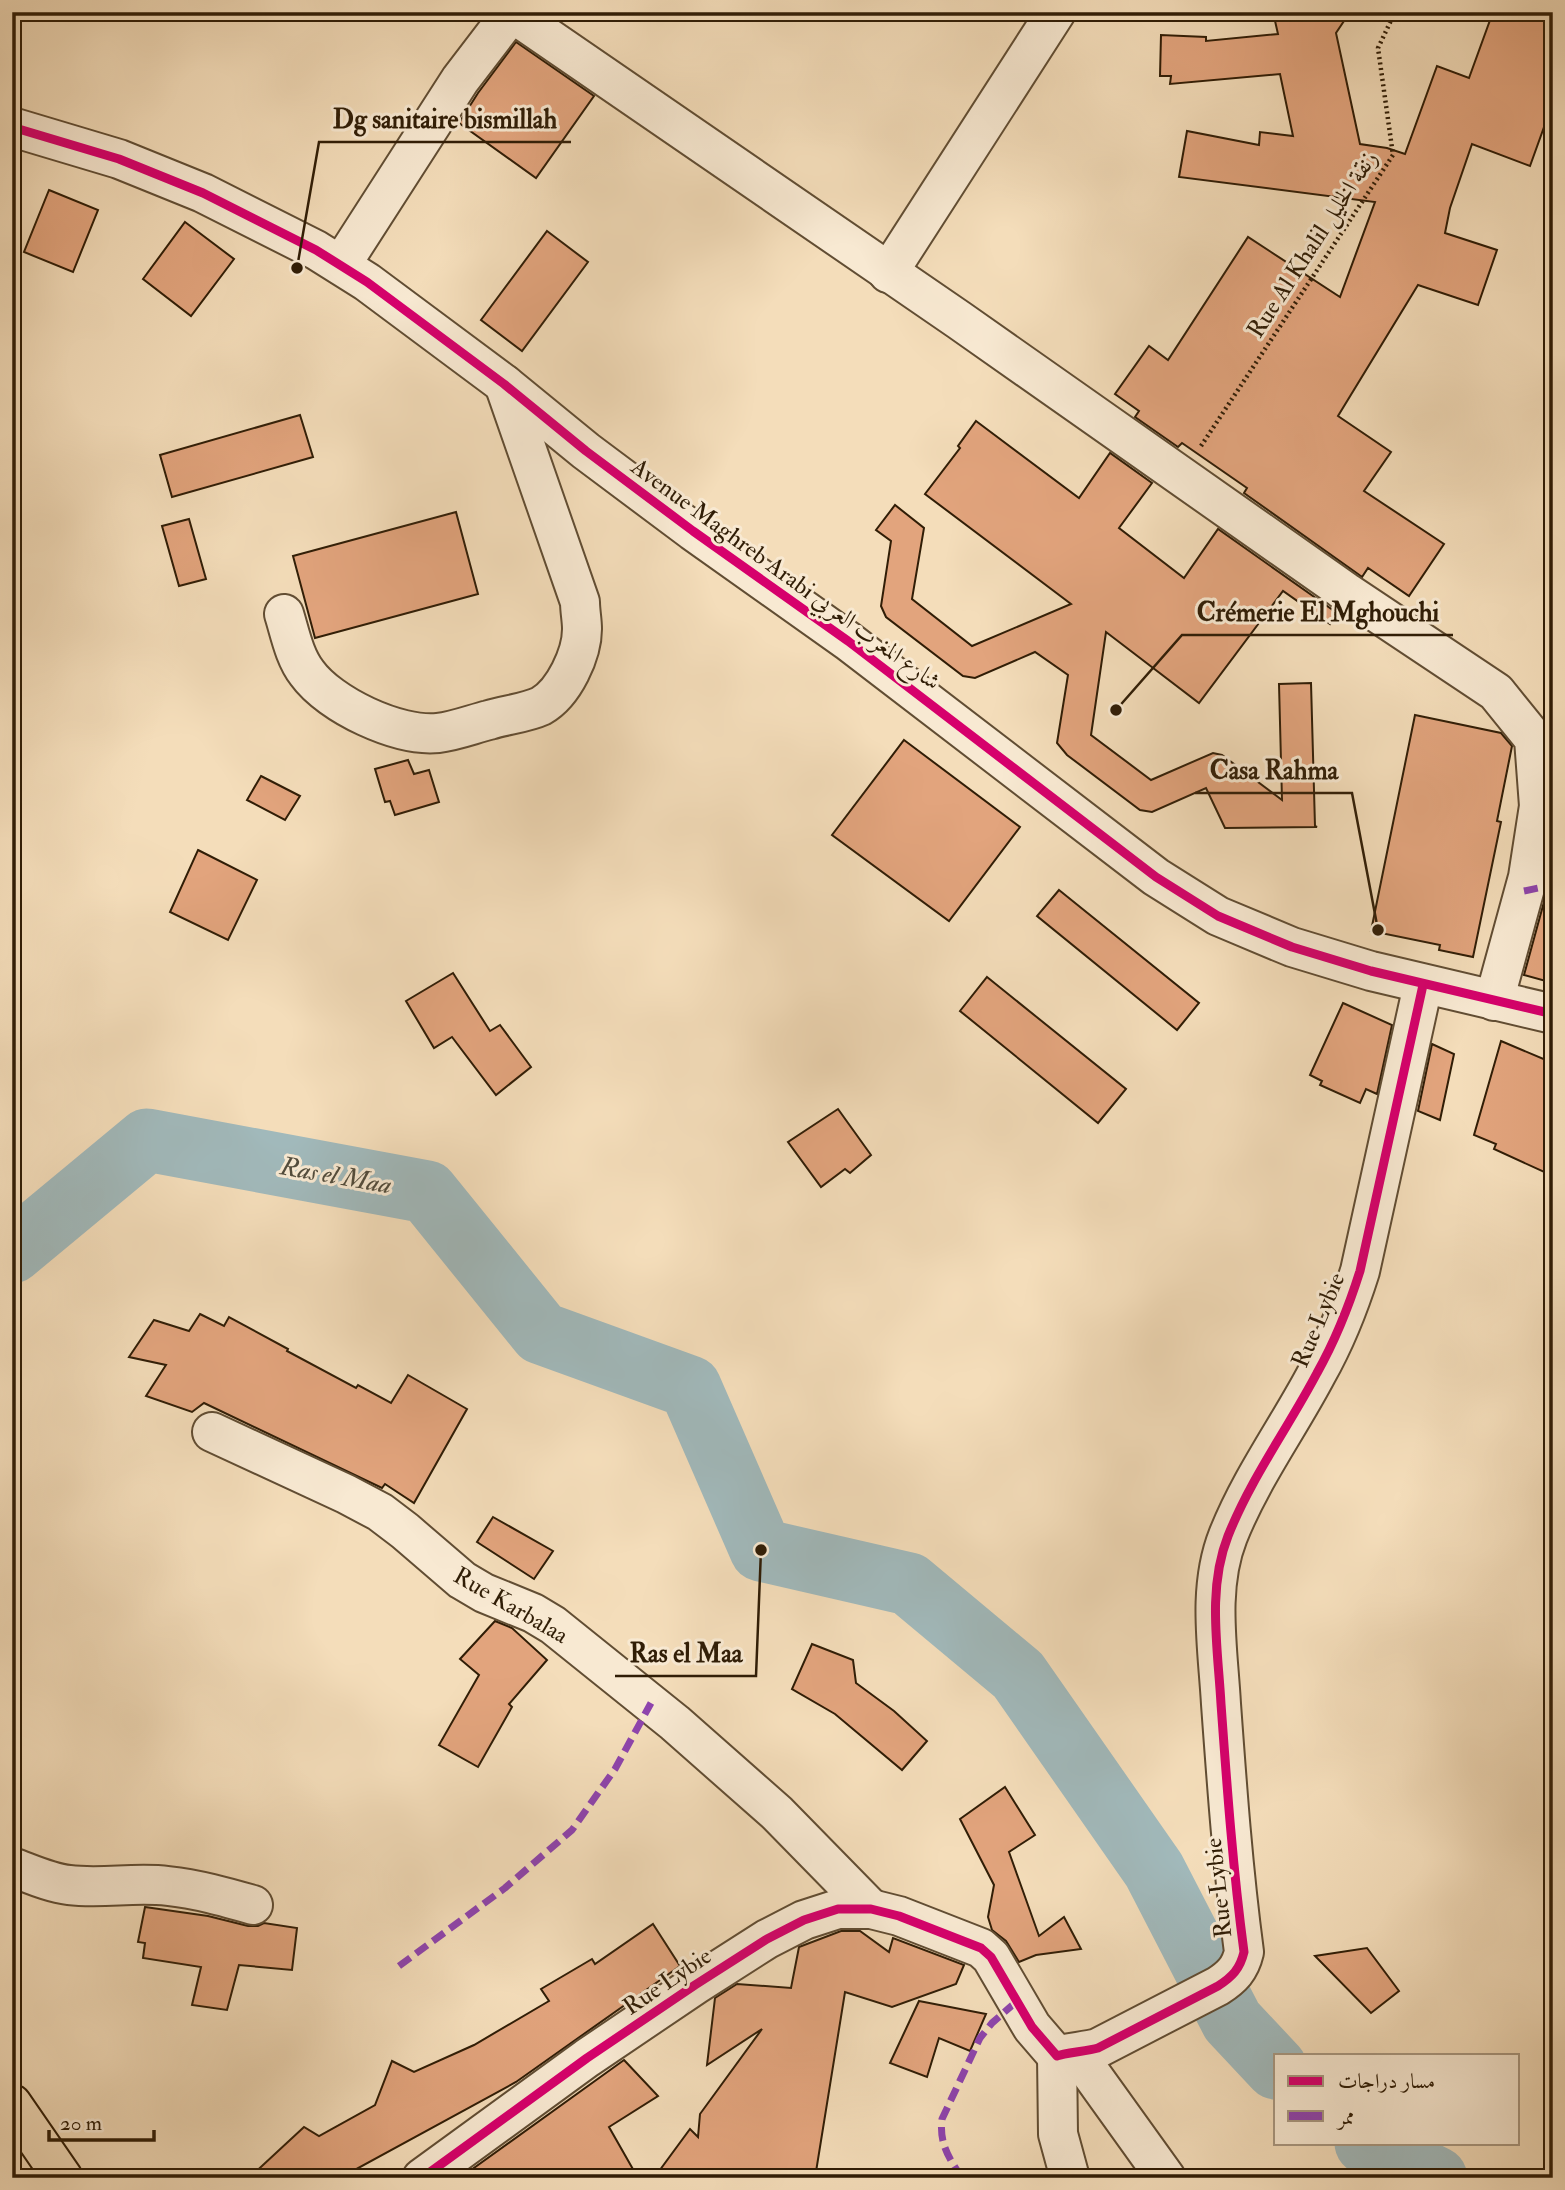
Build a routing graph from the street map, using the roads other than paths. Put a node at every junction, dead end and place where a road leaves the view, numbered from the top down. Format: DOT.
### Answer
graph roads {
  1 [pos="512,12"];
  2 [pos="1056,12"];
  3 [pos="12,127"];
  4 [pos="341,265"];
  5 [pos="888,272"];
  6 [pos="504,384"];
  7 [pos="284,614"];
  8 [pos="1423,985"];
  9 [pos="1494,1001"];
  10 [pos="1553,1014"];
  11 [pos="212,1432"];
  12 [pos="12,1867"];
  13 [pos="254,1905"];
  14 [pos="871,1909"];
  15 [pos="1077,2053"];
  16 [pos="12,2104"];
  17 [pos="64,2178"];
  18 [pos="422,2178"];
  19 [pos="1070,2178"];
  20 [pos="1166,2178"];
  1 -- 4 [label="street"];
  1 -- 5 [label="street"];
  2 -- 5 [label="street"];
  3 -- 4 [label="street, Avenue Maghreb Arabi شارع المغرب العربي"];
  4 -- 6 [label="street, Avenue Maghreb Arabi شارع المغرب العربي"];
  5 -- 9 [label="street"];
  6 -- 7 [label="street"];
  6 -- 8 [label="street, Avenue Maghreb Arabi شارع المغرب العربي"];
  8 -- 9 [label="street, Avenue Maghreb Arabi شارع المغرب العربي"];
  8 -- 15 [label="street, Rue Lybie"];
  9 -- 10 [label="street, Avenue Maghreb Arabi شارع المغرب العربي"];
  11 -- 14 [label="street, Rue Karbalaa"];
  12 -- 13 [label="street"];
  14 -- 15 [label="street, Rue Lybie"];
  14 -- 18 [label="street, Rue Lybie"];
  15 -- 19 [label="street"];
  15 -- 20 [label="street"];
  16 -- 17 [label="main road"];
}
